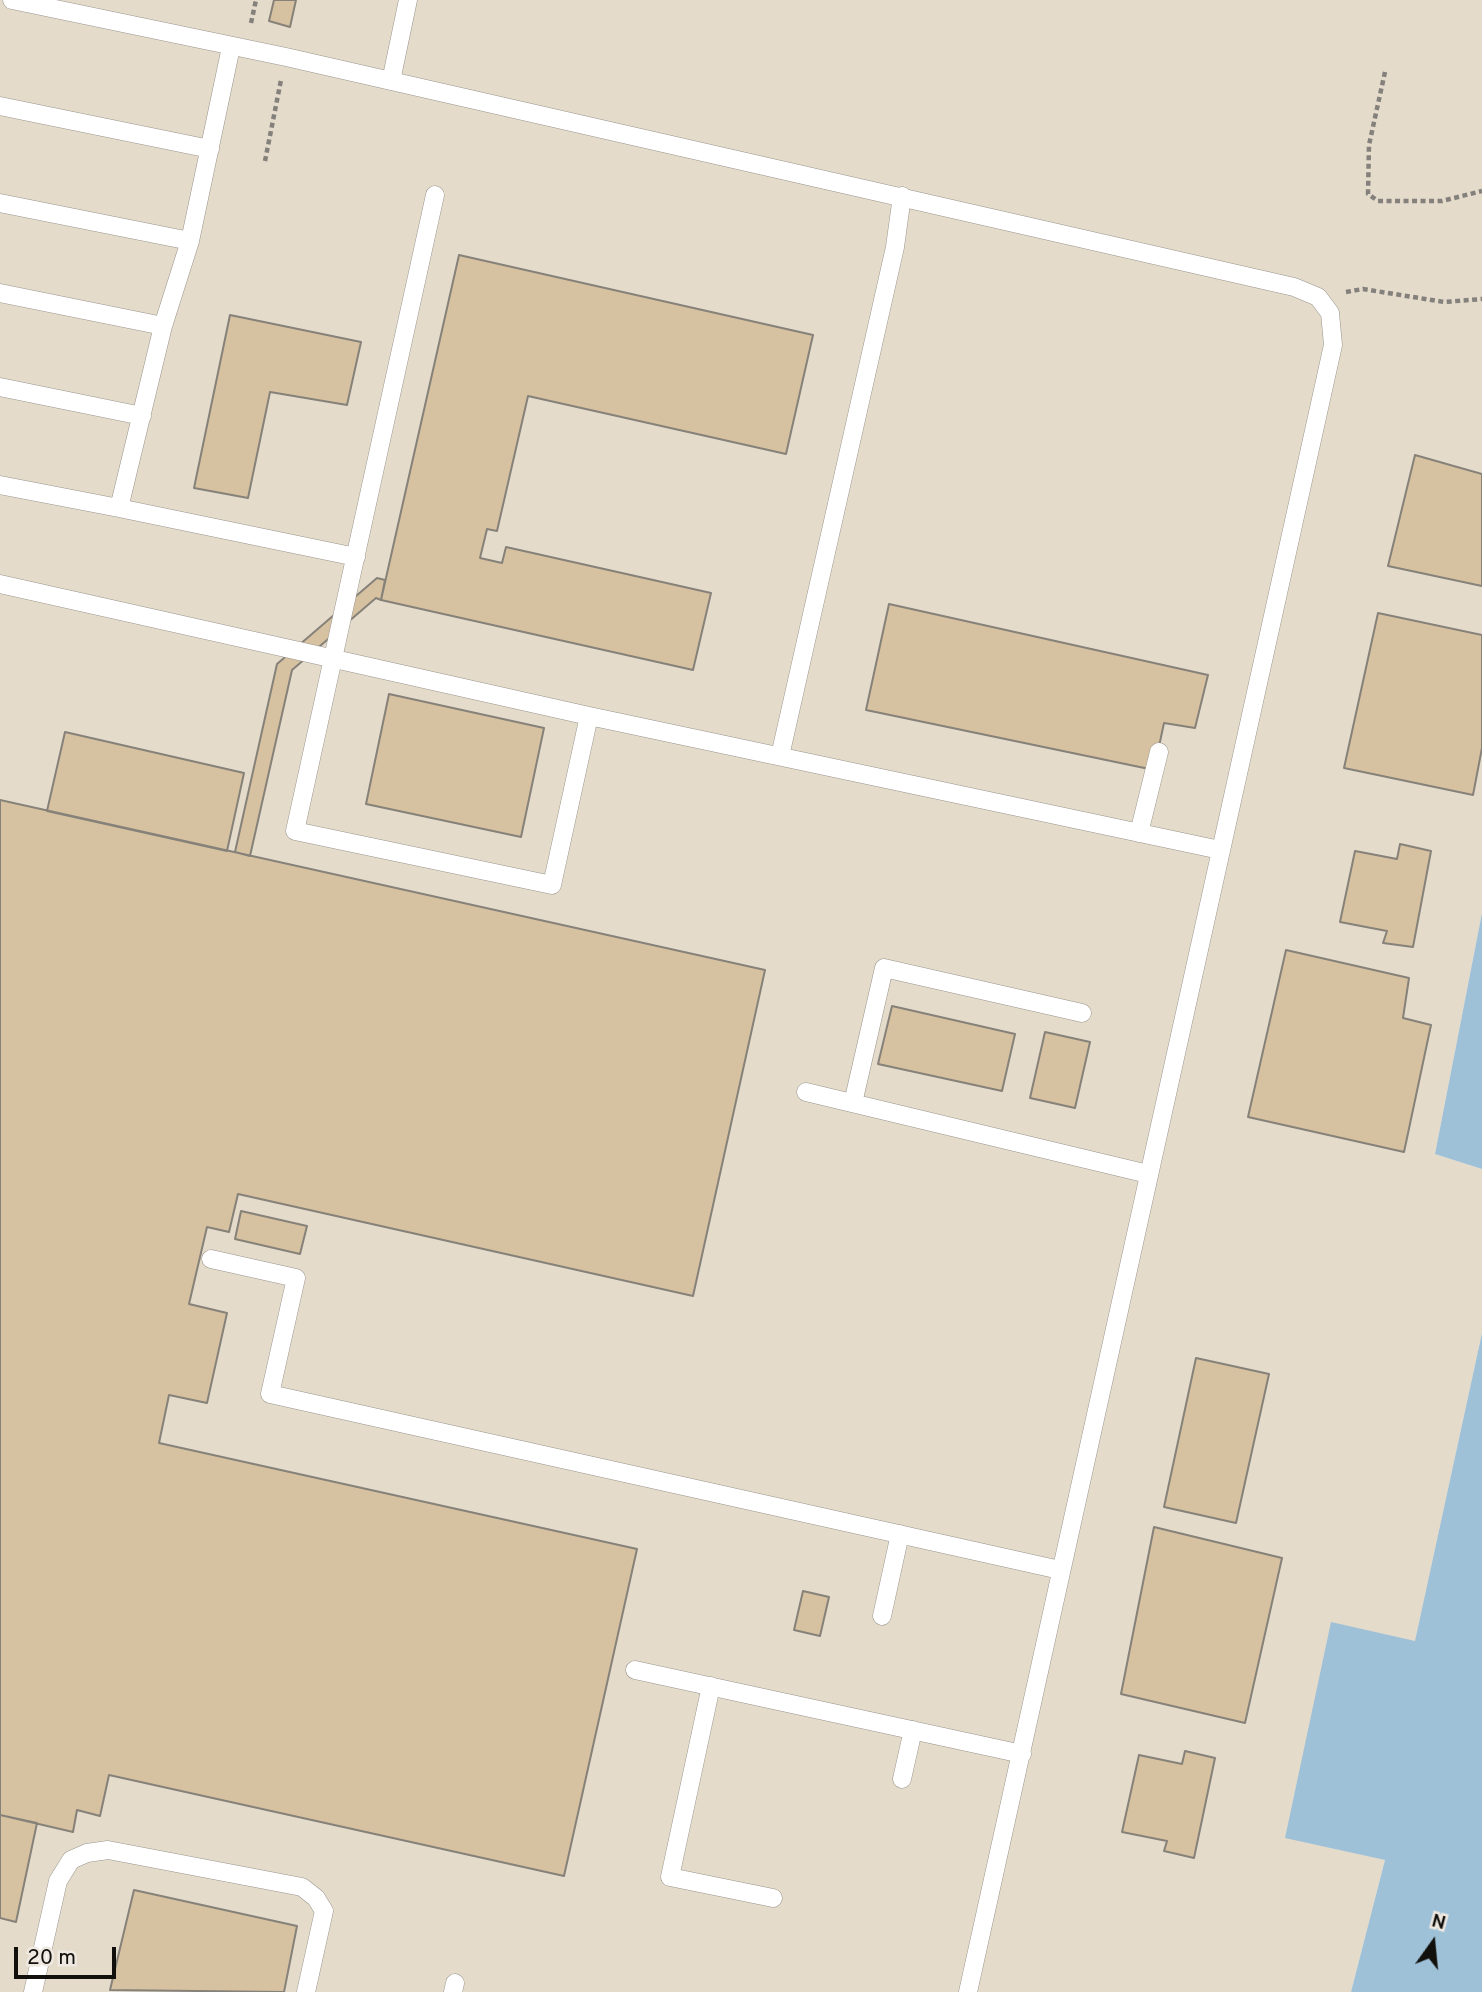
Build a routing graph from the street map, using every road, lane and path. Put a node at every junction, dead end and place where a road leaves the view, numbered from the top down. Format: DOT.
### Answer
graph roads {
  1 [pos="12,0"];
  2 [pos="408,0"];
  3 [pos="231,47"];
  4 [pos="1385,72"];
  5 [pos="391,81"];
  6 [pos="0,106"];
  7 [pos="210,149"];
  8 [pos="1482,191"];
  9 [pos="435,195"];
  10 [pos="902,196"];
  11 [pos="0,203"];
  12 [pos="190,241"];
  13 [pos="0,293"];
  14 [pos="1318,297"];
  15 [pos="1482,299"];
  16 [pos="163,326"];
  17 [pos="0,387"];
  18 [pos="142,416"];
  19 [pos="0,485"];
  20 [pos="119,508"];
  21 [pos="356,557"];
  22 [pos="0,584"];
  23 [pos="334,660"];
  24 [pos="589,716"];
  25 [pos="1159,752"];
  26 [pos="780,756"];
  27 [pos="1139,833"];
  28 [pos="1220,850"];
  29 [pos="1082,1013"];
  30 [pos="806,1092"];
  31 [pos="853,1103"];
  32 [pos="1149,1174"];
  33 [pos="211,1259"];
  34 [pos="900,1534"];
  35 [pos="1060,1570"];
  36 [pos="882,1616"];
  37 [pos="635,1670"];
  38 [pos="711,1686"];
  39 [pos="913,1730"];
  40 [pos="1022,1754"];
  41 [pos="902,1779"];
  42 [pos="773,1898"];
  43 [pos="33,1992"];
  44 [pos="306,1992"];
  45 [pos="968,1992"];
  1 -- 3 [label="lane"];
  2 -- 5 [label="lane"];
  3 -- 5 [label="lane"];
  3 -- 7 [label="lane"];
  4 -- 8 [label="path"];
  5 -- 10 [label="lane"];
  6 -- 7 [label="lane"];
  7 -- 12 [label="lane"];
  9 -- 21 [label="lane"];
  10 -- 14 [label="lane"];
  10 -- 26 [label="lane"];
  11 -- 12 [label="lane"];
  12 -- 16 [label="lane"];
  13 -- 16 [label="lane"];
  14 -- 15 [label="path"];
  14 -- 28 [label="lane"];
  16 -- 18 [label="lane"];
  17 -- 18 [label="lane"];
  18 -- 20 [label="lane"];
  19 -- 20 [label="lane"];
  20 -- 21 [label="lane"];
  21 -- 23 [label="lane"];
  22 -- 23 [label="lane"];
  23 -- 24 [label="lane"];
  23 -- 24 [label="lane"];
  24 -- 26 [label="lane"];
  25 -- 27 [label="lane"];
  26 -- 27 [label="lane"];
  27 -- 28 [label="lane"];
  28 -- 32 [label="lane"];
  29 -- 31 [label="lane"];
  30 -- 31 [label="lane"];
  31 -- 32 [label="lane"];
  32 -- 35 [label="lane"];
  33 -- 34 [label="lane"];
  34 -- 35 [label="lane"];
  34 -- 36 [label="lane"];
  35 -- 40 [label="lane"];
  37 -- 38 [label="lane"];
  38 -- 39 [label="lane"];
  38 -- 42 [label="lane"];
  39 -- 40 [label="lane"];
  39 -- 41 [label="lane"];
  40 -- 45 [label="lane"];
  43 -- 44 [label="lane"];
}
